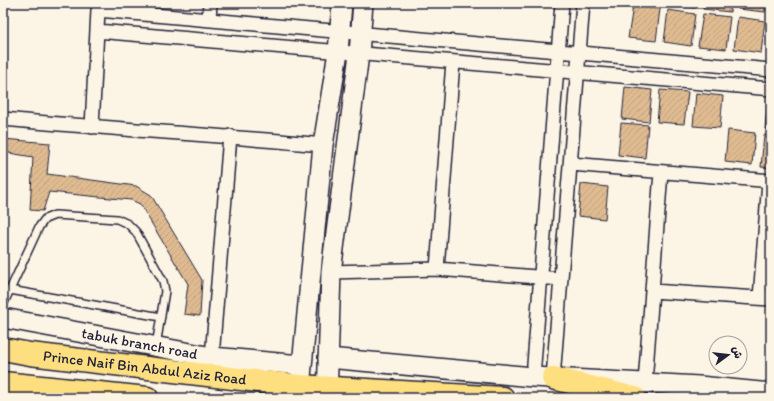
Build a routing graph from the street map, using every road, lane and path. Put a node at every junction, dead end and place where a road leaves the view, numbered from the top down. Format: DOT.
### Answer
graph roads {
  1 [pos="210,3"];
  2 [pos="342,3"];
  3 [pos="363,3"];
  4 [pos="562,3"];
  5 [pos="583,3"];
  6 [pos="208,20"];
  7 [pos="97,31"];
  8 [pos="340,32"];
  9 [pos="360,33"];
  10 [pos="558,51"];
  11 [pos="338,52"];
  12 [pos="579,53"];
  13 [pos="359,54"];
  14 [pos="452,62"];
  15 [pos="771,70"];
  16 [pos="557,71"];
  17 [pos="578,73"];
  18 [pos="771,89"];
  19 [pos="3,119"];
  20 [pos="92,127"];
  21 [pos="230,136"];
  22 [pos="323,145"];
  23 [pos="571,164"];
  24 [pos="661,172"];
  25 [pos="770,181"];
  26 [pos="437,269"];
  27 [pos="331,272"];
  28 [pos="541,277"];
  29 [pos="561,279"];
  30 [pos="10,290"];
  31 [pos="652,291"];
  32 [pos="766,299"];
  33 [pos="3,305"];
  34 [pos="161,317"];
  35 [pos="3,318"];
  36 [pos="156,347"];
  37 [pos="3,349"];
  38 [pos="212,357"];
  39 [pos="328,358"];
  40 [pos="543,378"];
  41 [pos="3,382"];
  42 [pos="300,383"];
  43 [pos="3,390"];
  44 [pos="640,391"];
  45 [pos="327,393"];
  46 [pos="771,393"];
  47 [pos="34,398"];
  48 [pos="147,398"];
  49 [pos="503,398"];
  1 -- 6 [label="street"];
  2 -- 8 [label="main road"];
  3 -- 9 [label="main road"];
  4 -- 10 [label="street"];
  5 -- 12 [label="street"];
  6 -- 7 [label="street"];
  6 -- 8 [label="street"];
  7 -- 11 [label="street"];
  7 -- 20 [label="street"];
  8 -- 9 [label="street"];
  8 -- 11 [label="main road"];
  9 -- 10 [label="street"];
  9 -- 13 [label="main road"];
  10 -- 12 [label="street"];
  10 -- 16 [label="street"];
  11 -- 13 [label="street"];
  11 -- 22 [label="main road"];
  12 -- 15 [label="street"];
  12 -- 17 [label="street"];
  13 -- 14 [label="street"];
  13 -- 27 [label="main road"];
  14 -- 16 [label="street"];
  14 -- 26 [label="street"];
  16 -- 17 [label="street"];
  16 -- 28 [label="street"];
  17 -- 18 [label="street"];
  17 -- 23 [label="street"];
  19 -- 20 [label="street"];
  20 -- 21 [label="street"];
  21 -- 22 [label="street"];
  21 -- 38 [label="street"];
  22 -- 42 [label="main road"];
  23 -- 24 [label="street"];
  23 -- 29 [label="street"];
  24 -- 25 [label="street"];
  24 -- 31 [label="street"];
  25 -- 32 [label="street"];
  26 -- 27 [label="street"];
  26 -- 28 [label="street"];
  27 -- 39 [label="main road"];
  28 -- 29 [label="street"];
  28 -- 40 [label="street"];
  29 -- 40 [label="street"];
  30 -- 33 [label="lane"];
  30 -- 34 [label="lane"];
  30 -- 34 [label="lane"];
  31 -- 32 [label="street"];
  31 -- 44 [label="street"];
  34 -- 36 [label="lane"];
  35 -- 36 [label="main road, tabuk branch road"];
  36 -- 38 [label="main road, tabuk branch road"];
  37 -- 42 [label="highway, Prince Naif Bin Abdul Aziz Road"];
  38 -- 42 [label="main road, tabuk branch road"];
  39 -- 40 [label="main road"];
  39 -- 45 [label="main road"];
  40 -- 44 [label="highway"];
  41 -- 48 [label="highway, Prince Naif Bin Abdul Aziz Road"];
  42 -- 45 [label="highway, Prince Naif Bin Abdul Aziz Road"];
  43 -- 47 [label="highway"];
  44 -- 46 [label="main road"];
  45 -- 49 [label="highway, Prince Naif Bin Abdul Aziz Road"];
}
